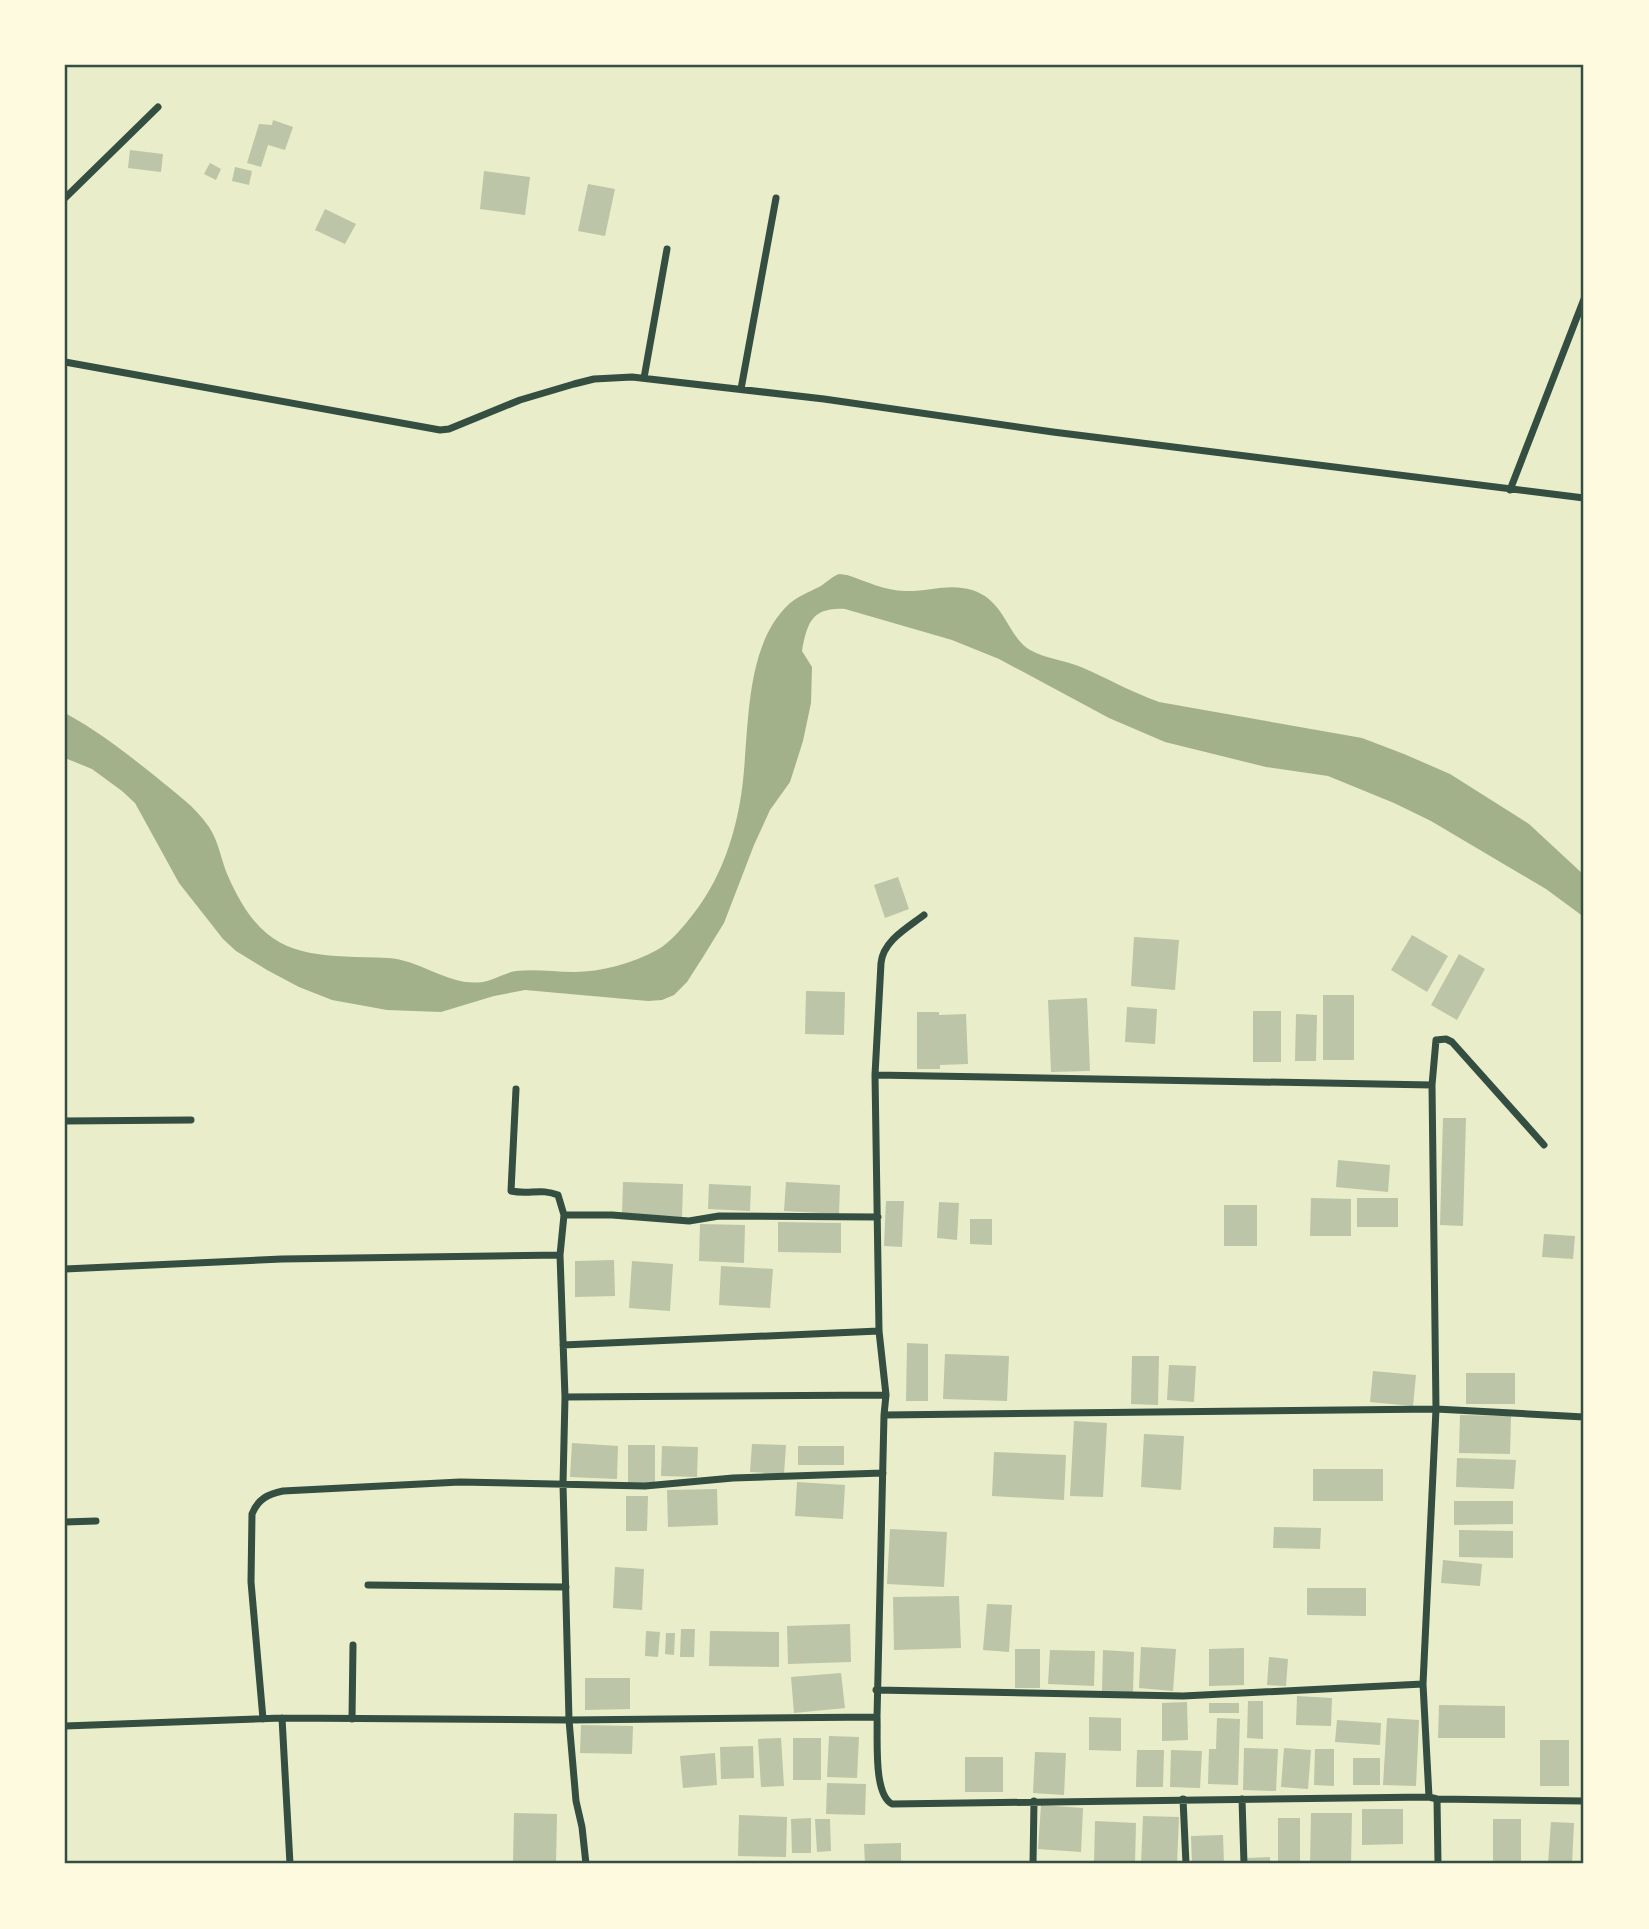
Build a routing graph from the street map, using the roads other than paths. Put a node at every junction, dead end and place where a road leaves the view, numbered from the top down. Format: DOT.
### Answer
graph roads {
  1 [pos="158,107"];
  2 [pos="65,198"];
  3 [pos="776,198"];
  4 [pos="667,249"];
  5 [pos="1584,299"];
  6 [pos="65,362"];
  7 [pos="644,377"];
  8 [pos="741,389"];
  9 [pos="1510,490"];
  10 [pos="1584,498"];
  11 [pos="924,915"];
  12 [pos="875,1075"];
  13 [pos="1432,1085"];
  14 [pos="516,1089"];
  15 [pos="65,1121"];
  16 [pos="191,1121"];
  17 [pos="1544,1145"];
  18 [pos="564,1215"];
  19 [pos="878,1217"];
  20 [pos="560,1255"];
  21 [pos="65,1269"];
  22 [pos="879,1331"];
  23 [pos="563,1345"];
  24 [pos="886,1395"];
  25 [pos="565,1397"];
  26 [pos="1436,1409"];
  27 [pos="884,1415"];
  28 [pos="1584,1417"];
  29 [pos="883,1473"];
  30 [pos="563,1484"];
  31 [pos="96,1521"];
  32 [pos="65,1522"];
  33 [pos="368,1585"];
  34 [pos="566,1587"];
  35 [pos="353,1645"];
  36 [pos="1423,1684"];
  37 [pos="876,1690"];
  38 [pos="877,1717"];
  39 [pos="282,1718"];
  40 [pos="263,1719"];
  41 [pos="352,1719"];
  42 [pos="569,1720"];
  43 [pos="65,1726"];
  44 [pos="1433,1798"];
  45 [pos="1183,1799"];
  46 [pos="1242,1799"];
  47 [pos="1034,1801"];
  48 [pos="1584,1801"];
  49 [pos="290,1864"];
  50 [pos="586,1864"];
  51 [pos="1033,1864"];
  52 [pos="1186,1864"];
  53 [pos="1244,1864"];
  54 [pos="1438,1864"];
  1 -- 2 [label="street"];
  3 -- 8 [label="street"];
  4 -- 7 [label="street"];
  5 -- 9 [label="street"];
  6 -- 7 [label="street"];
  7 -- 8 [label="street"];
  8 -- 9 [label="street"];
  9 -- 10 [label="street"];
  11 -- 12 [label="street"];
  12 -- 13 [label="street"];
  12 -- 19 [label="street"];
  13 -- 17 [label="street"];
  13 -- 26 [label="street"];
  14 -- 18 [label="street"];
  15 -- 16 [label="street"];
  18 -- 19 [label="street"];
  18 -- 20 [label="street"];
  19 -- 22 [label="street"];
  20 -- 21 [label="street"];
  20 -- 23 [label="street"];
  22 -- 23 [label="street"];
  22 -- 24 [label="street"];
  23 -- 25 [label="street"];
  24 -- 25 [label="street"];
  24 -- 27 [label="street"];
  25 -- 30 [label="street"];
  26 -- 27 [label="street"];
  26 -- 28 [label="street"];
  26 -- 36 [label="street"];
  27 -- 29 [label="street"];
  29 -- 30 [label="street"];
  29 -- 37 [label="street"];
  30 -- 34 [label="street"];
  30 -- 40 [label="street"];
  31 -- 32 [label="street"];
  33 -- 34 [label="street"];
  34 -- 42 [label="street"];
  35 -- 41 [label="street"];
  36 -- 37 [label="street"];
  36 -- 44 [label="street"];
  37 -- 38 [label="street"];
  38 -- 42 [label="street"];
  38 -- 47 [label="street"];
  39 -- 40 [label="street"];
  39 -- 41 [label="street"];
  39 -- 49 [label="street"];
  40 -- 43 [label="street"];
  41 -- 42 [label="street"];
  42 -- 50 [label="street"];
  44 -- 46 [label="street"];
  44 -- 48 [label="street"];
  44 -- 54 [label="street"];
  45 -- 46 [label="street"];
  45 -- 47 [label="street"];
  45 -- 52 [label="street"];
  46 -- 53 [label="street"];
  47 -- 51 [label="street"];
}
